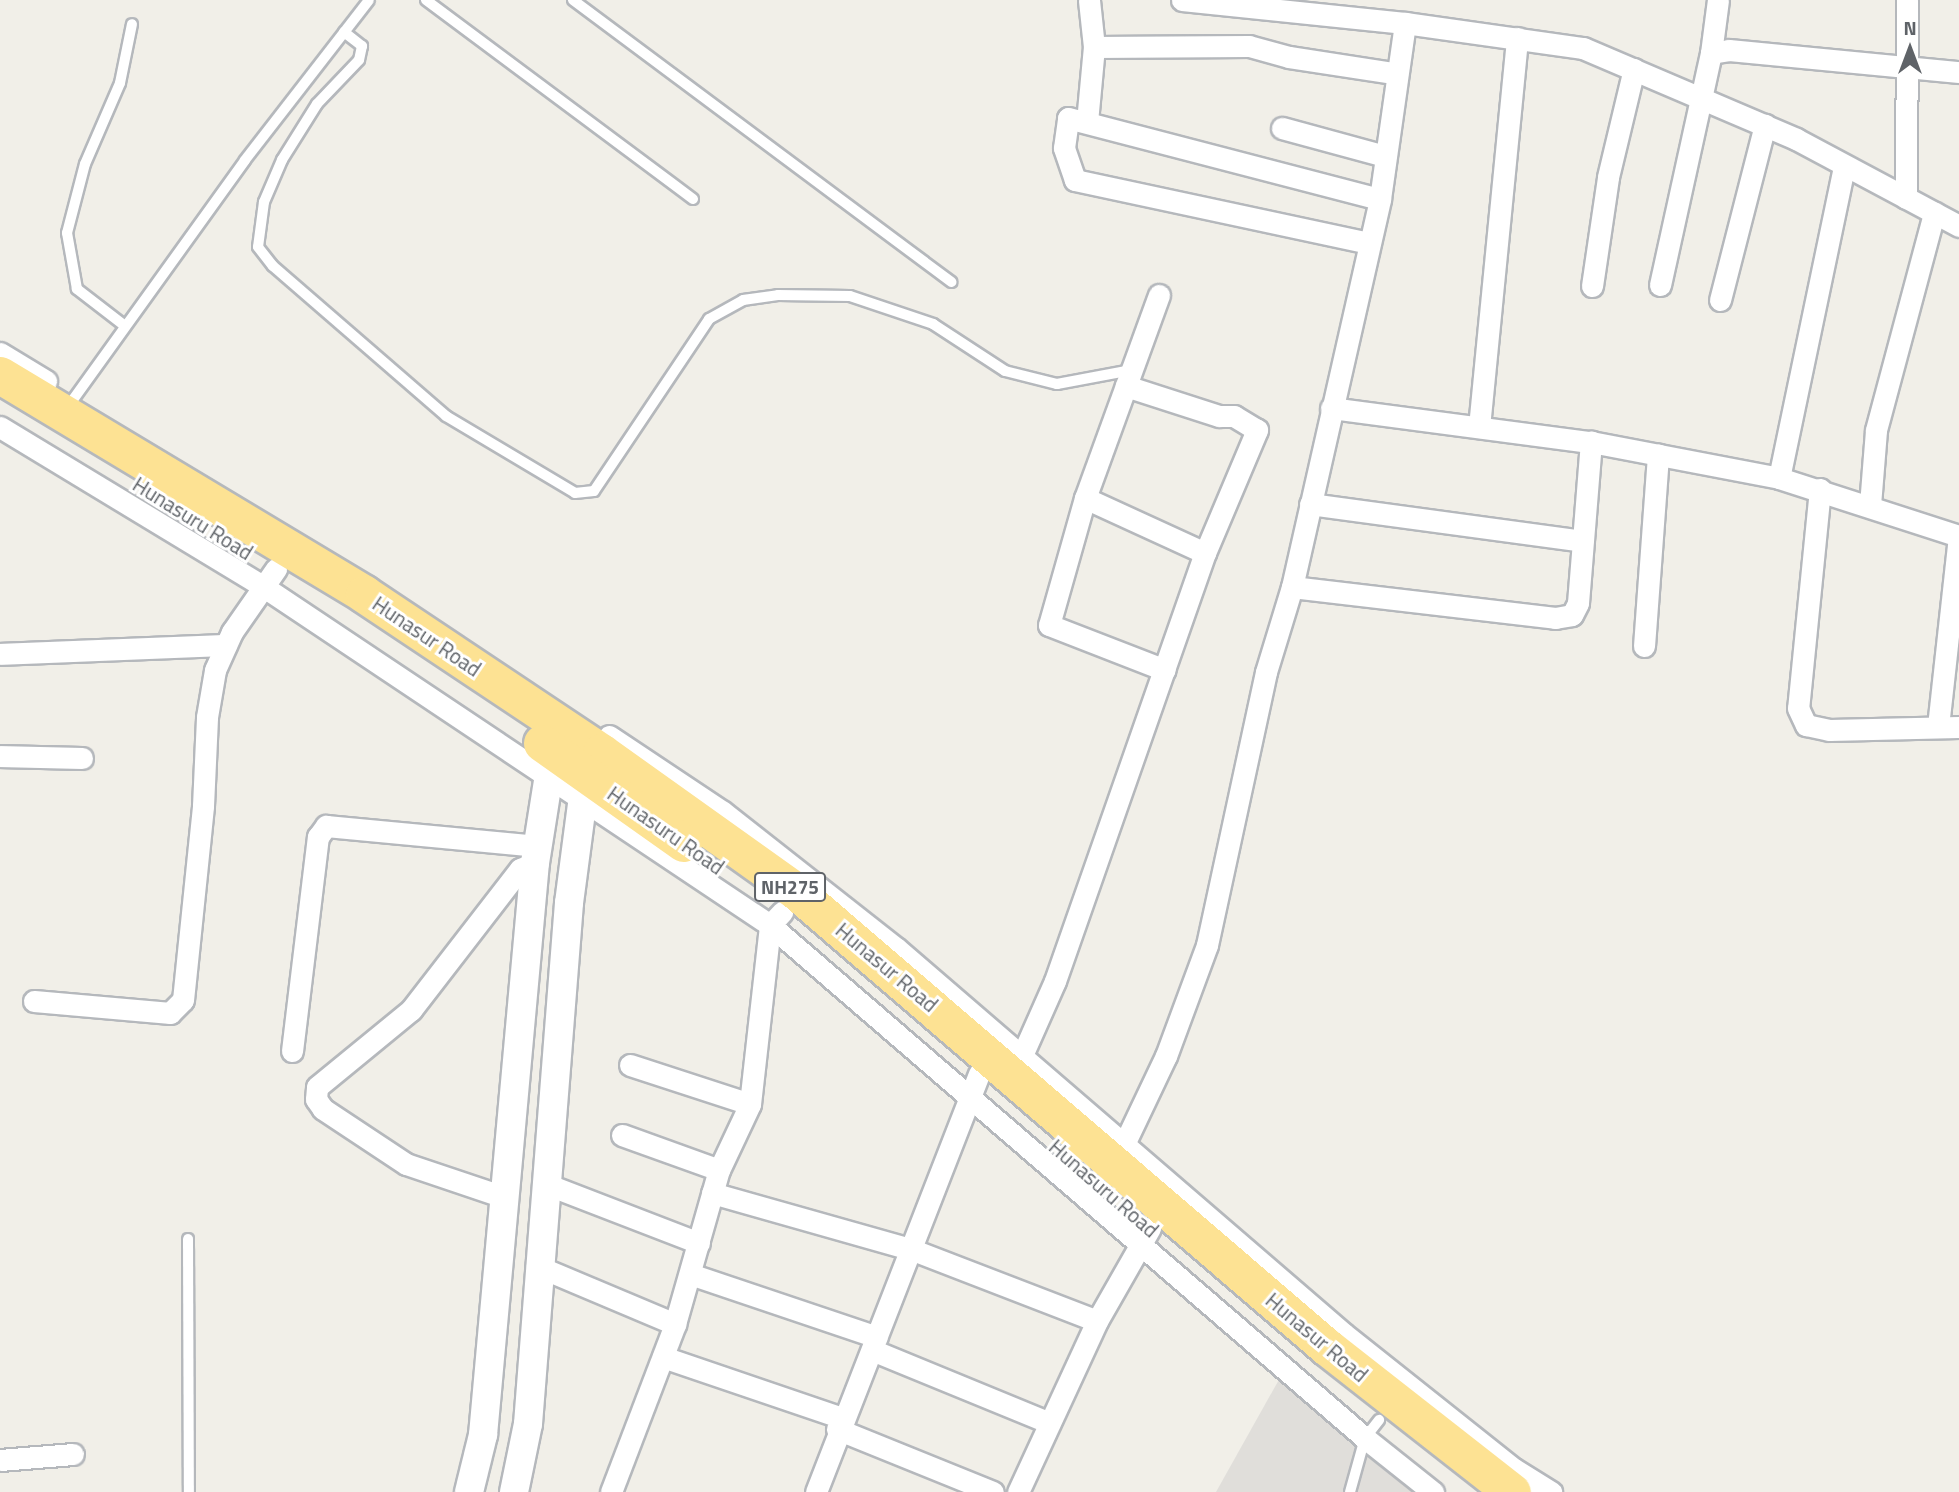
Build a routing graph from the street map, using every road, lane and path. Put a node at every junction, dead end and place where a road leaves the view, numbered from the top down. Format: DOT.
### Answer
graph roads {
  1 [pos="369,0"];
  2 [pos="426,0"];
  3 [pos="573,0"];
  4 [pos="1089,0"];
  5 [pos="1182,0"];
  6 [pos="1718,0"];
  7 [pos="1907,0"];
  8 [pos="1405,23"];
  9 [pos="132,24"];
  10 [pos="344,32"];
  11 [pos="1517,38"];
  12 [pos="1094,47"];
  13 [pos="1711,53"];
  14 [pos="1634,69"];
  15 [pos="1904,69"];
  16 [pos="1959,72"];
  17 [pos="1394,73"];
  18 [pos="1699,95"];
  19 [pos="1087,122"];
  20 [pos="1765,125"];
  21 [pos="1282,128"];
  22 [pos="1385,156"];
  23 [pos="1844,166"];
  24 [pos="1906,198"];
  25 [pos="693,199"];
  26 [pos="1380,199"];
  27 [pos="1934,213"];
  28 [pos="1959,226"];
  29 [pos="1369,243"];
  30 [pos="951,282"];
  31 [pos="1660,285"];
  32 [pos="1592,286"];
  33 [pos="1159,295"];
  34 [pos="1720,300"];
  35 [pos="125,326"];
  36 [pos="0,353"];
  37 [pos="0,374"];
  38 [pos="1129,378"];
  39 [pos="0,400"];
  40 [pos="68,406"];
  41 [pos="1331,408"];
  42 [pos="0,427"];
  43 [pos="1479,427"];
  44 [pos="1591,442"];
  45 [pos="1658,455"];
  46 [pos="1779,478"];
  47 [pos="1820,489"];
  48 [pos="1085,498"];
  49 [pos="1310,504"];
  50 [pos="1870,505"];
  51 [pos="1583,541"];
  52 [pos="1205,553"];
  53 [pos="270,578"];
  54 [pos="1292,587"];
  55 [pos="226,645"];
  56 [pos="1644,646"];
  57 [pos="0,654"];
  58 [pos="1165,670"];
  59 [pos="1949,727"];
  60 [pos="0,755"];
  61 [pos="82,758"];
  62 [pos="575,765"];
  63 [pos="536,854"];
  64 [pos="776,919"];
  65 [pos="34,1001"];
  66 [pos="292,1051"];
  67 [pos="630,1065"];
  68 [pos="997,1080"];
  69 [pos="750,1104"];
  70 [pos="622,1135"];
  71 [pos="1119,1156"];
  72 [pos="719,1170"];
  73 [pos="546,1184"];
  74 [pos="712,1193"];
  75 [pos="504,1197"];
  76 [pos="1144,1235"];
  77 [pos="188,1240"];
  78 [pos="699,1242"];
  79 [pos="913,1250"];
  80 [pos="537,1266"];
  81 [pos="690,1274"];
  82 [pos="1097,1321"];
  83 [pos="675,1324"];
  84 [pos="874,1343"];
  85 [pos="663,1357"];
  86 [pos="1050,1423"];
  87 [pos="839,1424"];
  88 [pos="1372,1429"];
  89 [pos="73,1454"];
  90 [pos="0,1460"];
  91 [pos="189,1492"];
  92 [pos="469,1492"];
  93 [pos="514,1492"];
  94 [pos="611,1492"];
  95 [pos="816,1492"];
  96 [pos="993,1492"];
  97 [pos="1018,1492"];
  98 [pos="1350,1492"];
  99 [pos="1433,1492"];
  100 [pos="1472,1492"];
  101 [pos="1512,1492"];
  102 [pos="1551,1492"];
  1 -- 10 [label="lane"];
  2 -- 25 [label="lane"];
  3 -- 30 [label="lane"];
  4 -- 12 [label="street"];
  5 -- 8 [label="street"];
  6 -- 13 [label="street"];
  7 -- 15 [label="street"];
  8 -- 11 [label="street"];
  8 -- 17 [label="street"];
  9 -- 35 [label="lane"];
  10 -- 35 [label="lane"];
  10 -- 38 [label="lane"];
  11 -- 14 [label="street"];
  11 -- 43 [label="street"];
  12 -- 17 [label="street"];
  12 -- 19 [label="street"];
  13 -- 15 [label="street"];
  13 -- 18 [label="street"];
  14 -- 18 [label="street"];
  14 -- 32 [label="street"];
  15 -- 16 [label="street"];
  15 -- 24 [label="street"];
  17 -- 22 [label="street"];
  18 -- 20 [label="street"];
  18 -- 31 [label="street"];
  19 -- 26 [label="street"];
  19 -- 29 [label="street"];
  20 -- 23 [label="street"];
  20 -- 34 [label="street"];
  21 -- 22 [label="street"];
  22 -- 26 [label="street"];
  23 -- 24 [label="street"];
  23 -- 46 [label="street"];
  24 -- 27 [label="street"];
  26 -- 29 [label="street"];
  27 -- 28 [label="street"];
  27 -- 50 [label="street"];
  29 -- 41 [label="street"];
  33 -- 38 [label="street"];
  35 -- 40 [label="lane"];
  36 -- 40 [label="street"];
  37 -- 40 [label="highway, Hunasur Road / NH275"];
  38 -- 48 [label="street"];
  38 -- 52 [label="street"];
  39 -- 53 [label="highway, Hunasuru Road / NH275"];
  40 -- 62 [label="highway, Hunasur Road / NH275"];
  40 -- 68 [label="street"];
  41 -- 43 [label="street"];
  41 -- 49 [label="street"];
  42 -- 53 [label="street"];
  43 -- 44 [label="street"];
  44 -- 45 [label="street"];
  44 -- 51 [label="street"];
  45 -- 46 [label="street"];
  45 -- 56 [label="street"];
  46 -- 47 [label="street"];
  47 -- 50 [label="street"];
  47 -- 59 [label="street"];
  48 -- 52 [label="street"];
  48 -- 58 [label="street"];
  49 -- 51 [label="street"];
  49 -- 54 [label="street"];
  50 -- 59 [label="street"];
  51 -- 54 [label="street"];
  52 -- 58 [label="street"];
  53 -- 55 [label="street"];
  53 -- 62 [label="highway, Hunasuru Road / NH275"];
  54 -- 71 [label="street"];
  55 -- 57 [label="street"];
  55 -- 65 [label="street"];
  58 -- 68 [label="street"];
  60 -- 61 [label="street"];
  62 -- 63 [label="street"];
  62 -- 64 [label="highway, Hunasuru Road / NH275"];
  62 -- 68 [label="highway, Hunasur Road / NH275"];
  62 -- 73 [label="street"];
  63 -- 66 [label="street"];
  63 -- 75 [label="street"];
  63 -- 75 [label="street"];
  64 -- 68 [label="highway, Hunasuru Road / NH275"];
  64 -- 69 [label="street"];
  67 -- 69 [label="street"];
  68 -- 71 [label="highway, Hunasur Road / NH275"];
  68 -- 76 [label="highway, Hunasuru Road / NH275"];
  68 -- 79 [label="street"];
  69 -- 72 [label="street"];
  70 -- 72 [label="street"];
  71 -- 101 [label="highway, Hunasur Road / NH275"];
  71 -- 102 [label="street"];
  72 -- 74 [label="street"];
  73 -- 78 [label="street"];
  73 -- 80 [label="street"];
  74 -- 78 [label="street"];
  74 -- 79 [label="street"];
  75 -- 92 [label="street"];
  76 -- 82 [label="street"];
  76 -- 88 [label="highway, Hunasuru Road / NH275"];
  77 -- 91 [label="lane"];
  78 -- 81 [label="street"];
  79 -- 82 [label="street"];
  79 -- 84 [label="street"];
  80 -- 83 [label="street"];
  80 -- 93 [label="street"];
  81 -- 83 [label="street"];
  81 -- 84 [label="street"];
  82 -- 86 [label="street"];
  83 -- 85 [label="street"];
  84 -- 86 [label="street"];
  84 -- 87 [label="street"];
  85 -- 87 [label="street"];
  85 -- 94 [label="street"];
  86 -- 97 [label="street"];
  87 -- 95 [label="street"];
  87 -- 96 [label="street"];
  88 -- 98 [label="lane"];
  88 -- 99 [label="street"];
  88 -- 100 [label="highway, Hunasuru Road / NH275"];
  89 -- 90 [label="street"];
}
